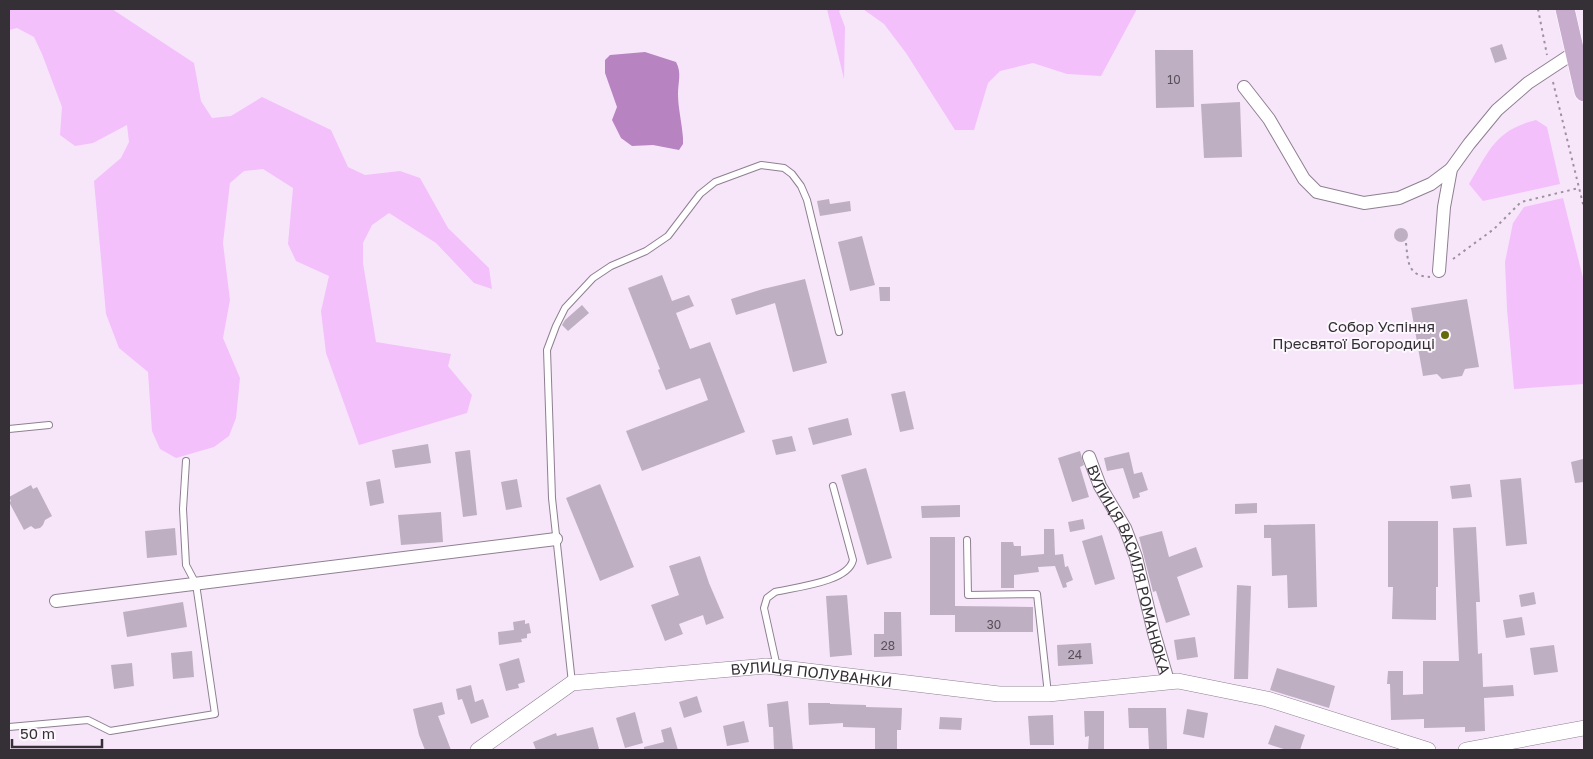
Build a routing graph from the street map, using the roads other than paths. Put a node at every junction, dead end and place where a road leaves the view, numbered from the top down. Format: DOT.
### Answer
graph roads {
  1 [pos="1565,9"];
  2 [pos="1575,52"];
  3 [pos="1244,87"];
  4 [pos="1584,92"];
  5 [pos="1452,169"];
  6 [pos="1438,271"];
  7 [pos="839,332"];
  8 [pos="49,425"];
  9 [pos="9,429"];
  10 [pos="1089,457"];
  11 [pos="186,461"];
  12 [pos="833,486"];
  13 [pos="556,539"];
  14 [pos="967,540"];
  15 [pos="196,584"];
  16 [pos="56,601"];
  17 [pos="777,668"];
  18 [pos="1168,681"];
  19 [pos="572,682"];
  20 [pos="1048,694"];
  21 [pos="9,727"];
  22 [pos="1584,728"];
  23 [pos="478,750"];
  24 [pos="1428,750"];
  25 [pos="1466,750"];
  1 -- 2 [label="main road"];
  2 -- 4 [label="main road"];
  2 -- 5 [label="street"];
  3 -- 5 [label="street"];
  5 -- 6 [label="street"];
  7 -- 13 [label="lane"];
  8 -- 9 [label="lane"];
  10 -- 18 [label="street, ВУЛИЦЯ ВАСИЛЯ РОМАНЮКА"];
  11 -- 15 [label="lane"];
  12 -- 17 [label="lane"];
  13 -- 15 [label="street"];
  13 -- 19 [label="lane"];
  14 -- 20 [label="lane"];
  15 -- 16 [label="street"];
  15 -- 21 [label="lane"];
  17 -- 19 [label="street, ВУЛИЦЯ ПОЛУВАНКИ"];
  17 -- 20 [label="street, ВУЛИЦЯ ПОЛУВАНКИ"];
  18 -- 20 [label="street, ВУЛИЦЯ ПОЛУВАНКИ"];
  18 -- 24 [label="street, ВУЛИЦЯ ВАСИЛЯ РОМАНЮКА"];
  19 -- 23 [label="street"];
  22 -- 25 [label="street"];
}
